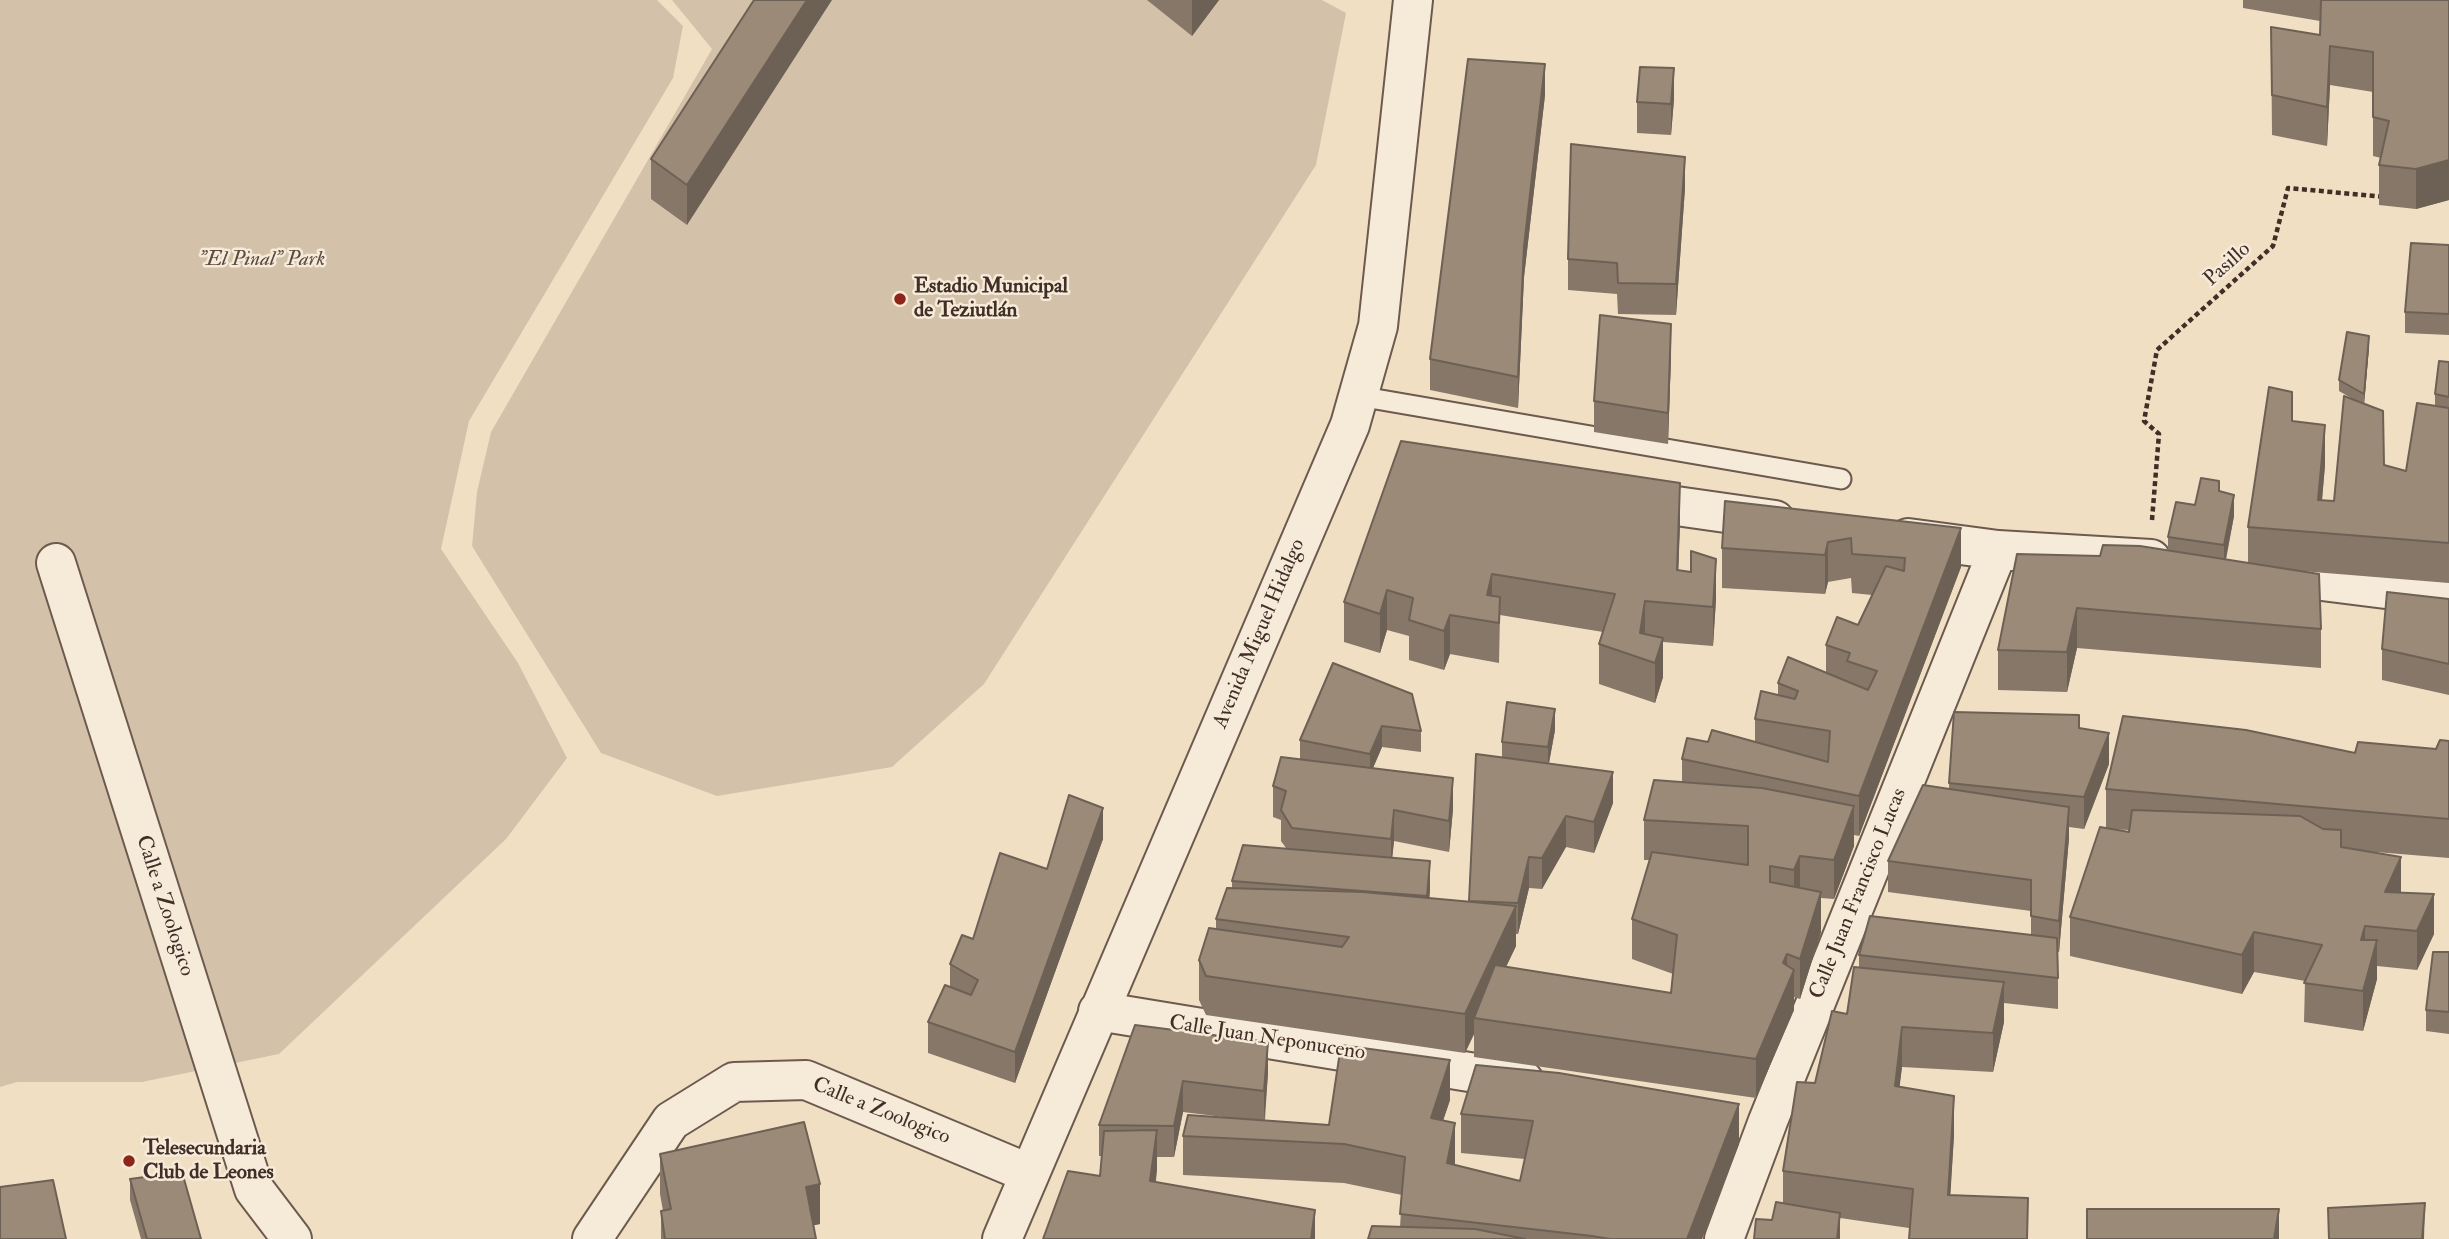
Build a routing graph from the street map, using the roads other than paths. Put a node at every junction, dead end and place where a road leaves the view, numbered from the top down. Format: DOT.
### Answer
graph roads {
  1 [pos="1413,0"];
  2 [pos="1358,396"];
  3 [pos="1841,479"];
  4 [pos="1590,494"];
  5 [pos="1807,524"];
  6 [pos="1875,534"];
  7 [pos="1998,550"];
  8 [pos="56,562"];
  9 [pos="2189,564"];
  10 [pos="2230,569"];
  11 [pos="2449,597"];
  12 [pos="1098,1011"];
  13 [pos="1563,1087"];
  14 [pos="1727,1114"];
  15 [pos="1768,1121"];
  16 [pos="1028,1173"];
  17 [pos="292,1239"];
  18 [pos="592,1239"];
  19 [pos="1002,1239"];
  20 [pos="1724,1239"];
  1 -- 2 [label="street, Avenida Miguel Hidalgo"];
  2 -- 3 [label="lane"];
  2 -- 12 [label="street, Avenida Miguel Hidalgo"];
  4 -- 5 [label="street"];
  6 -- 7 [label="street"];
  7 -- 9 [label="street"];
  7 -- 15 [label="street, Calle Juan Francisco Lucas"];
  8 -- 17 [label="street, Calle a Zoologico"];
  10 -- 11 [label="street"];
  12 -- 13 [label="street, Calle Juan Neponuceno"];
  12 -- 16 [label="street, Avenida Miguel Hidalgo"];
  14 -- 15 [label="street"];
  15 -- 20 [label="street, Calle Juan Francisco Lucas"];
  16 -- 18 [label="street, Calle a Zoologico"];
  16 -- 19 [label="street, Avenida Miguel Hidalgo"];
}
